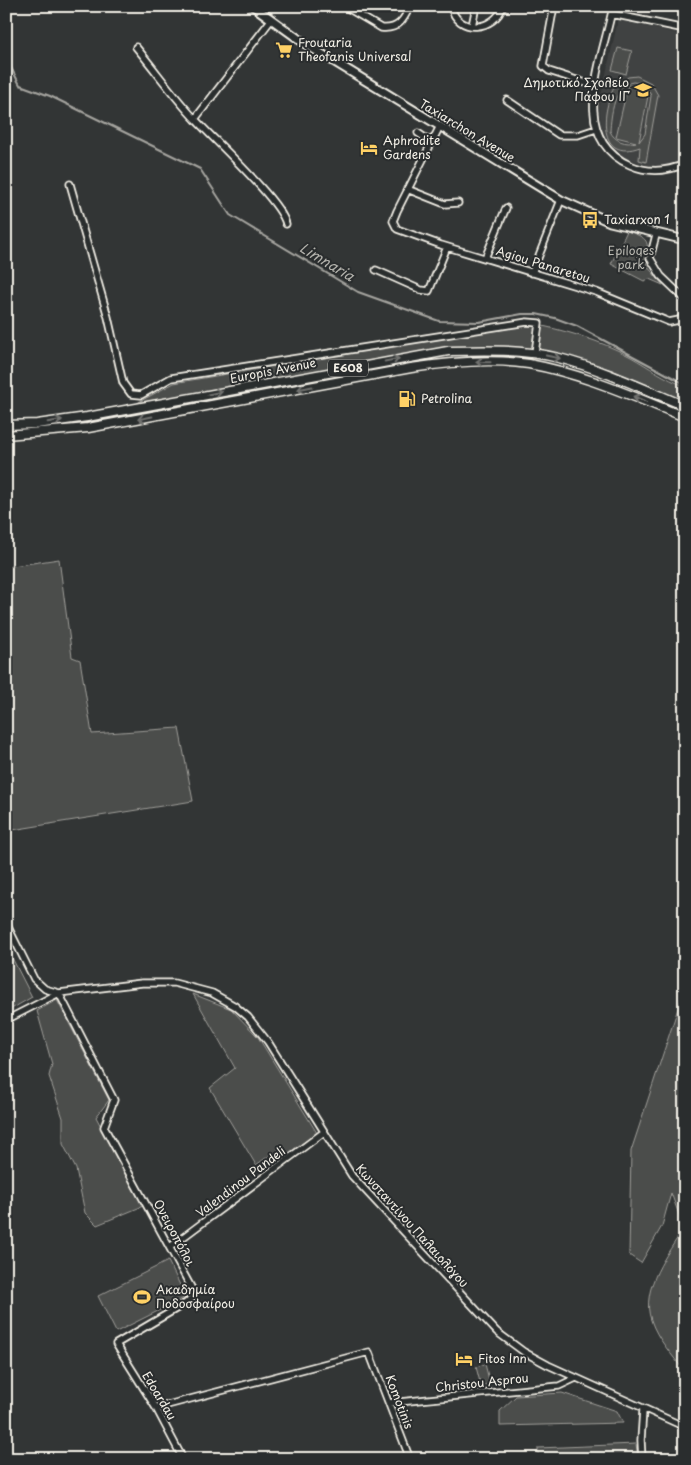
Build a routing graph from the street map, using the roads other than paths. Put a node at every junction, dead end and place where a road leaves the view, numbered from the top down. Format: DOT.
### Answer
graph roads {
  1 [pos="253,6"];
  2 [pos="344,6"];
  3 [pos="410,6"];
  4 [pos="451,6"];
  5 [pos="476,6"];
  6 [pos="503,6"];
  7 [pos="554,6"];
  8 [pos="613,6"];
  9 [pos="612,14"];
  10 [pos="271,20"];
  11 [pos="472,26"];
  12 [pos="685,29"];
  13 [pos="136,47"];
  14 [pos="596,86"];
  15 [pos="507,100"];
  16 [pos="194,118"];
  17 [pos="439,128"];
  18 [pos="596,129"];
  19 [pos="418,133"];
  20 [pos="431,142"];
  21 [pos="685,164"];
  22 [pos="70,184"];
  23 [pos="407,188"];
  24 [pos="561,200"];
  25 [pos="458,203"];
  26 [pos="506,208"];
  27 [pos="286,224"];
  28 [pos="656,235"];
  29 [pos="685,240"];
  30 [pos="446,247"];
  31 [pos="486,258"];
  32 [pos="376,270"];
  33 [pos="532,273"];
  34 [pos="685,299"];
  35 [pos="685,316"];
  36 [pos="535,353"];
  37 [pos="685,406"];
  38 [pos="685,417"];
  39 [pos="6,425"];
  40 [pos="6,435"];
  41 [pos="6,923"];
  42 [pos="45,988"];
  43 [pos="59,993"];
  44 [pos="38,1003"];
  45 [pos="6,1020"];
  46 [pos="324,1132"];
  47 [pos="170,1247"];
  48 [pos="116,1344"];
  49 [pos="576,1378"];
  50 [pos="389,1403"];
  51 [pos="156,1408"];
  52 [pos="643,1410"];
  53 [pos="685,1427"];
  54 [pos="183,1459"];
  55 [pos="410,1459"];
  56 [pos="642,1459"];
  1 -- 10 [label="main road, Taxiarchon Avenue"];
  2 -- 3 [label="street"];
  4 -- 11 [label="street"];
  5 -- 11 [label="street"];
  6 -- 11 [label="street"];
  7 -- 14 [label="street"];
  8 -- 9 [label="street"];
  9 -- 12 [label="street"];
  9 -- 14 [label="street"];
  10 -- 16 [label="street"];
  10 -- 17 [label="main road, Taxiarchon Avenue"];
  13 -- 16 [label="street"];
  14 -- 18 [label="street"];
  15 -- 18 [label="street"];
  16 -- 27 [label="street"];
  17 -- 20 [label="street"];
  17 -- 24 [label="main road, Taxiarchon Avenue"];
  18 -- 21 [label="street"];
  19 -- 20 [label="street"];
  20 -- 23 [label="street"];
  22 -- 36 [label="street"];
  23 -- 25 [label="street"];
  23 -- 30 [label="street, Agiou Panaretou"];
  24 -- 28 [label="main road, Taxiarchon Avenue"];
  24 -- 33 [label="street"];
  26 -- 31 [label="street"];
  28 -- 29 [label="main road, Taxiarchon Avenue"];
  28 -- 34 [label="street"];
  30 -- 31 [label="street, Agiou Panaretou"];
  30 -- 32 [label="street"];
  31 -- 33 [label="street, Agiou Panaretou"];
  33 -- 35 [label="street, Agiou Panaretou"];
  36 -- 37 [label="highway, Europis Avenue / E608, one-way"];
  39 -- 36 [label="highway, Europis Avenue / E608, one-way"];
  38 -- 40 [label="highway, Europis Avenue / E608, one-way"];
  41 -- 42 [label="street"];
  42 -- 43 [label="street"];
  42 -- 44 [label="street"];
  43 -- 44 [label="street"];
  43 -- 46 [label="street, Κωνσταντίνου Παλαιολόγου"];
  43 -- 47 [label="street, Ονειροπόλοι"];
  44 -- 45 [label="street"];
  46 -- 47 [label="street, Valendinou Pandeli"];
  46 -- 49 [label="street, Κωνσταντίνου Παλαιολόγου"];
  47 -- 48 [label="street, Ονειροπόλοι"];
  48 -- 51 [label="street, Edoardau"];
  49 -- 50 [label="street, Christou Asprou"];
  49 -- 52 [label="street, Κωνσταντίνου Παλαιολόγου"];
  50 -- 51 [label="street, Komotinis"];
  50 -- 55 [label="street, Komotinis"];
  51 -- 54 [label="street, Edoardau"];
  52 -- 53 [label="street, Κωνσταντίνου Παλαιολόγου"];
  52 -- 56 [label="street"];
}
